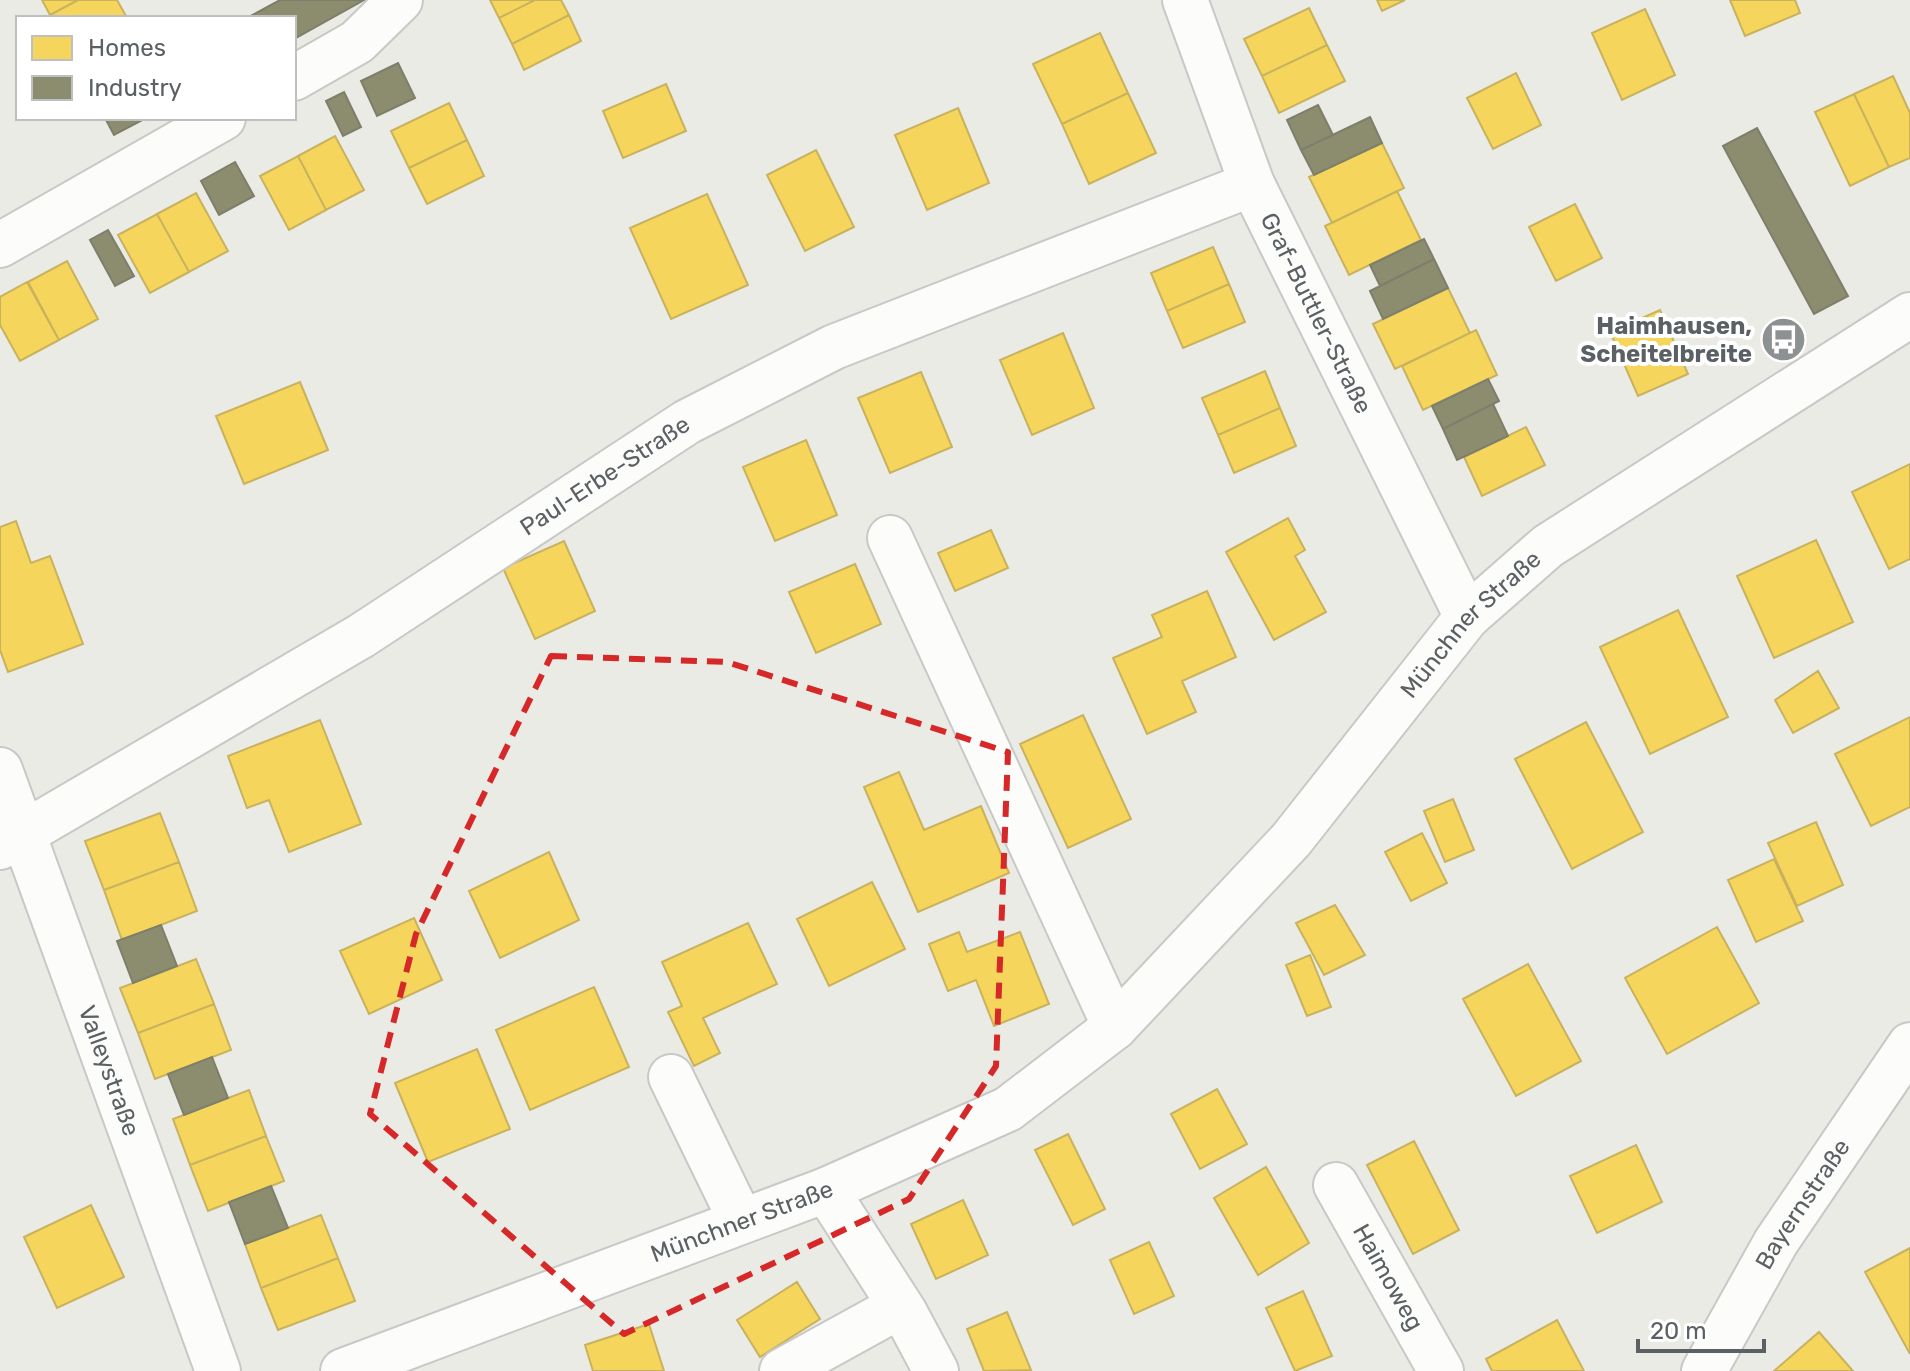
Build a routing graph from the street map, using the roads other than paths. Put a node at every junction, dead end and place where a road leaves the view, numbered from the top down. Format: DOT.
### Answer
graph roads {
  1 [pos="400,0"];
  2 [pos="1189,1"];
  3 [pos="296,77"];
  4 [pos="219,120"];
  5 [pos="1252,184"];
  6 [pos="0,245"];
  7 [pos="1910,315"];
  8 [pos="890,538"];
  9 [pos="1467,617"];
  10 [pos="0,770"];
  11 [pos="12,841"];
  12 [pos="1115,1027"];
  13 [pos="1910,1045"];
  14 [pos="671,1077"];
  15 [pos="1336,1185"];
  16 [pos="826,1190"];
  17 [pos="741,1221"];
  18 [pos="900,1306"];
  19 [pos="218,1371"];
  20 [pos="343,1371"];
  21 [pos="782,1371"];
  22 [pos="936,1371"];
  23 [pos="1441,1371"];
  24 [pos="1704,1371"];
  1 -- 3 [label="street"];
  2 -- 5 [label="street, Graf-Buttler-Straße"];
  4 -- 6 [label="street"];
  5 -- 9 [label="street, Graf-Buttler-Straße"];
  5 -- 11 [label="street, Paul-Erbe-Straße"];
  7 -- 9 [label="street, Münchner Straße"];
  8 -- 12 [label="street"];
  9 -- 12 [label="street, Münchner Straße"];
  10 -- 11 [label="street, Valleystraße"];
  11 -- 19 [label="street, Valleystraße"];
  12 -- 16 [label="street, Münchner Straße"];
  13 -- 24 [label="street, Bayernstraße"];
  14 -- 17 [label="street"];
  15 -- 23 [label="street, Haimoweg"];
  16 -- 17 [label="street, Münchner Straße"];
  16 -- 18 [label="street"];
  17 -- 20 [label="street, Münchner Straße"];
  18 -- 21 [label="street"];
  18 -- 22 [label="street"];
}
